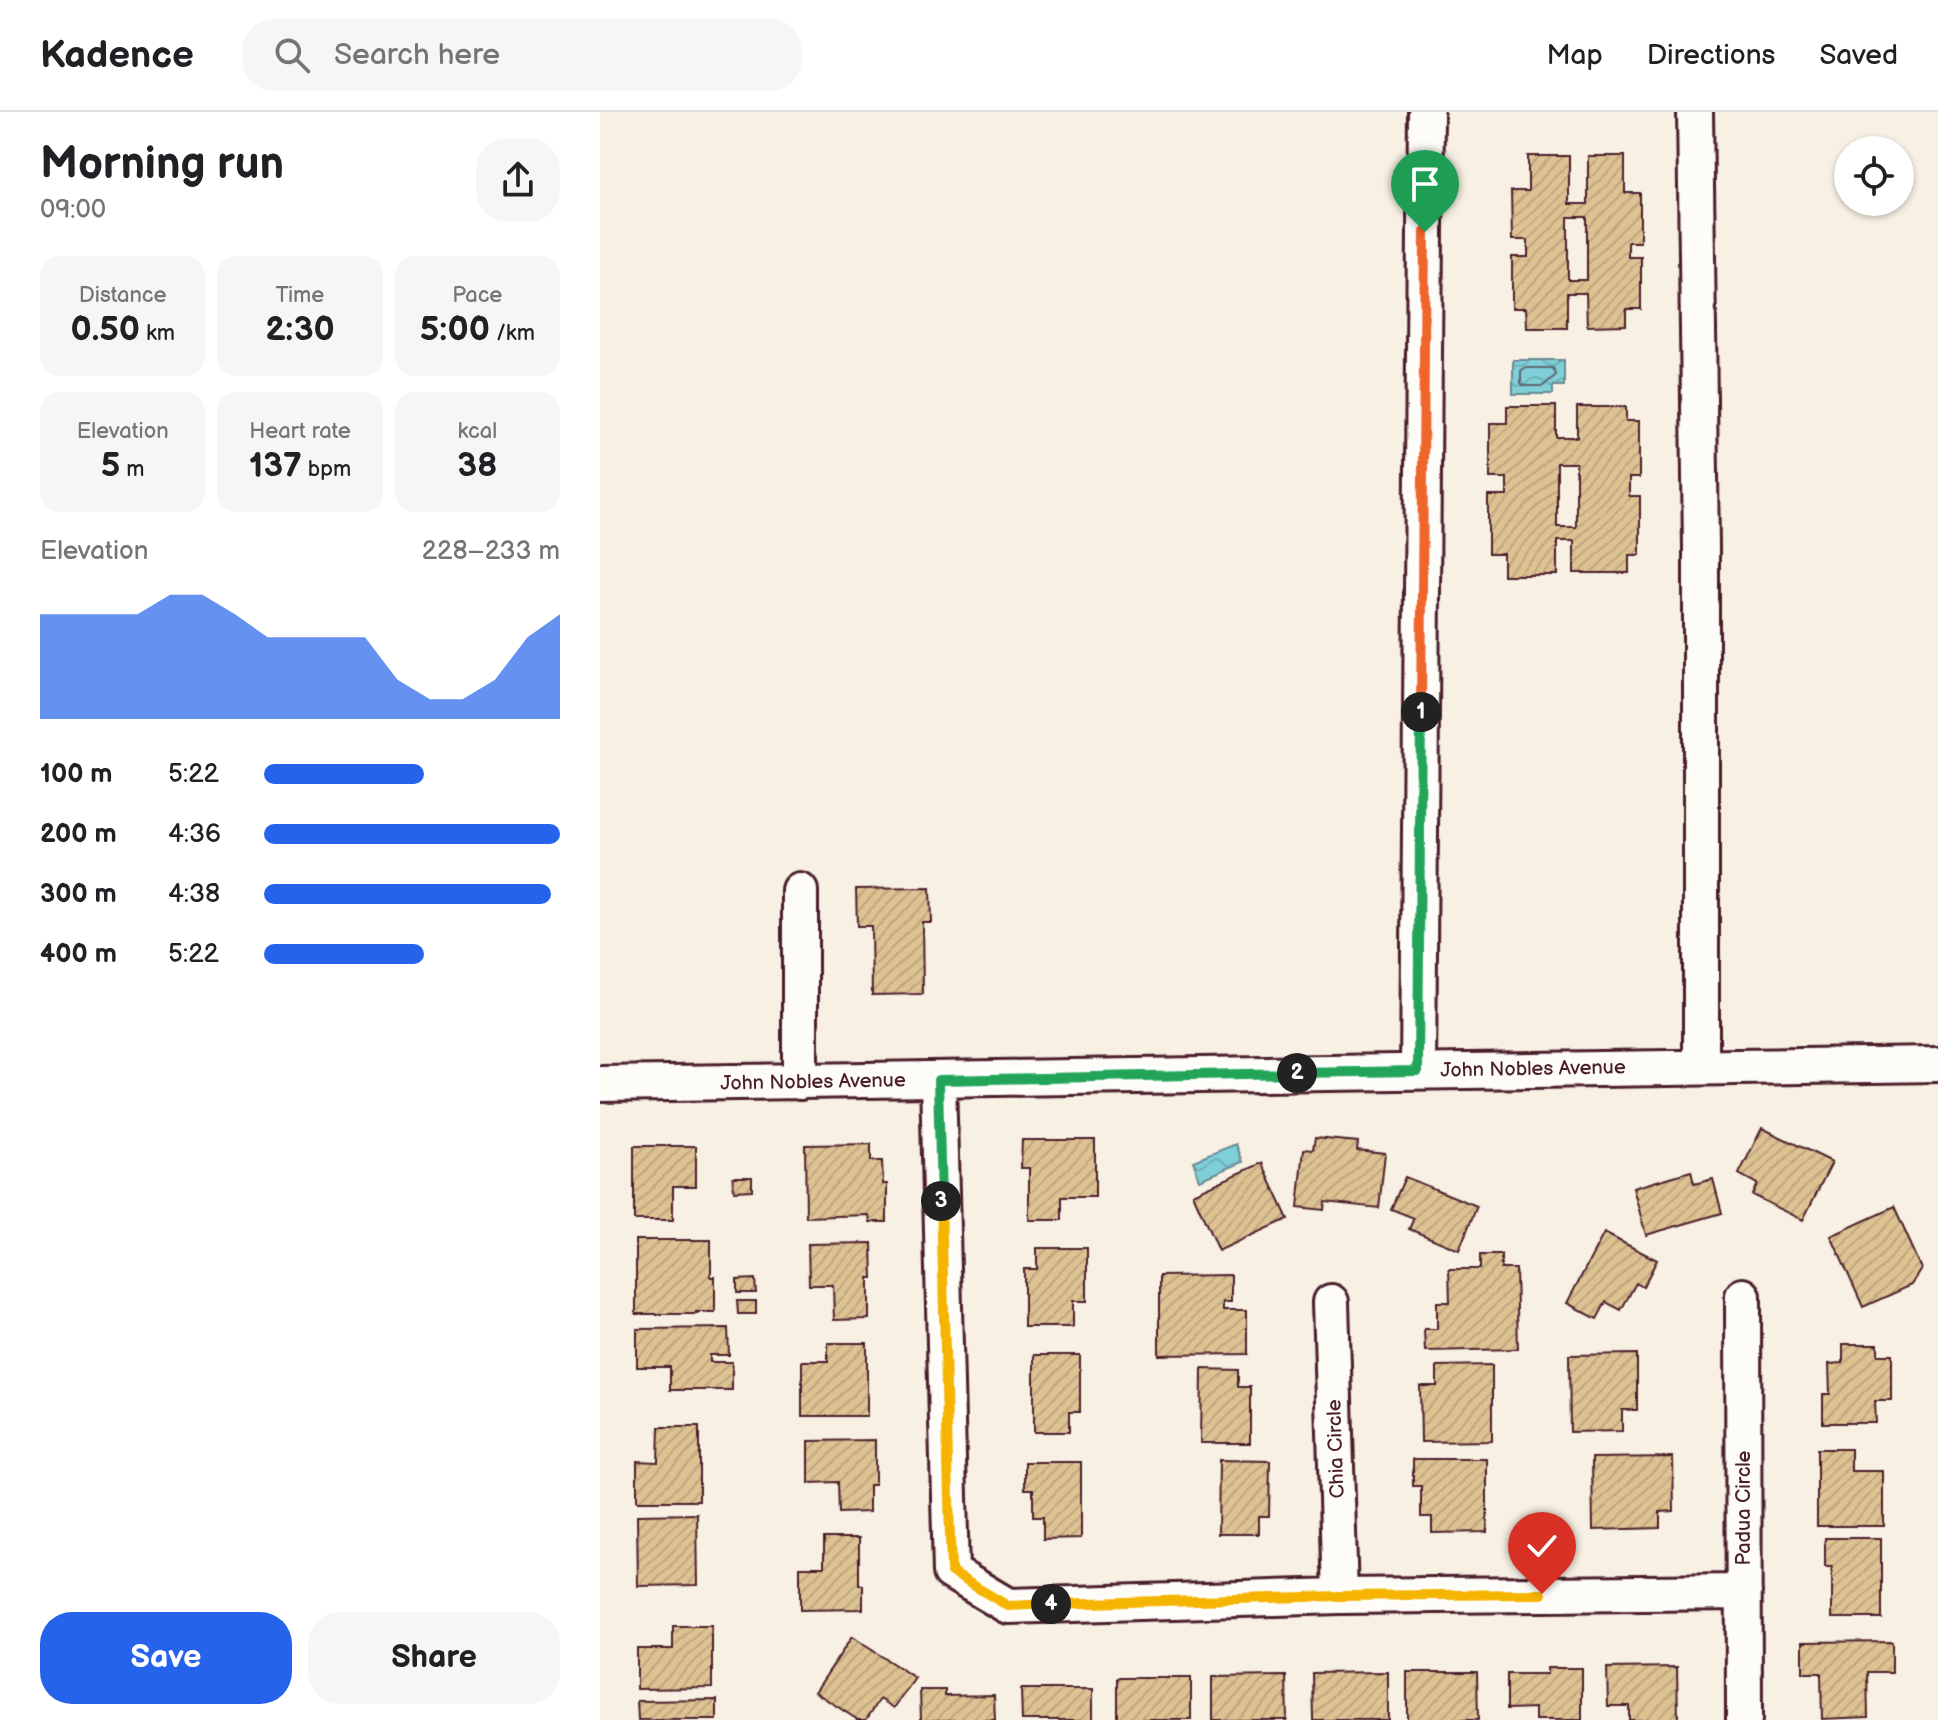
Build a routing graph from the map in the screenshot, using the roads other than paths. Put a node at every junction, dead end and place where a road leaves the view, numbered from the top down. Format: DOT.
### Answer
graph roads {
  1 [pos="1426,112"];
  2 [pos="1695,112"];
  3 [pos="800,891"];
  4 [pos="1938,1064"];
  5 [pos="1701,1067"];
  6 [pos="1418,1071"];
  7 [pos="938,1080"];
  8 [pos="800,1082"];
  9 [pos="600,1084"];
  10 [pos="1743,1296"];
  11 [pos="1331,1302"];
  12 [pos="1744,1592"];
  13 [pos="1340,1596"];
  14 [pos="1744,1720"];
  1 -- 6 [label="street"];
  2 -- 5 [label="street"];
  3 -- 8 [label="street"];
  4 -- 5 [label="street, John Nobles Avenue"];
  5 -- 6 [label="street, John Nobles Avenue"];
  6 -- 7 [label="street, John Nobles Avenue"];
  7 -- 8 [label="street, John Nobles Avenue"];
  7 -- 13 [label="street"];
  8 -- 9 [label="street, John Nobles Avenue"];
  10 -- 12 [label="street, Padua Circle"];
  11 -- 13 [label="street, Chia Circle"];
  12 -- 13 [label="street"];
  12 -- 14 [label="street, Padua Circle"];
}
